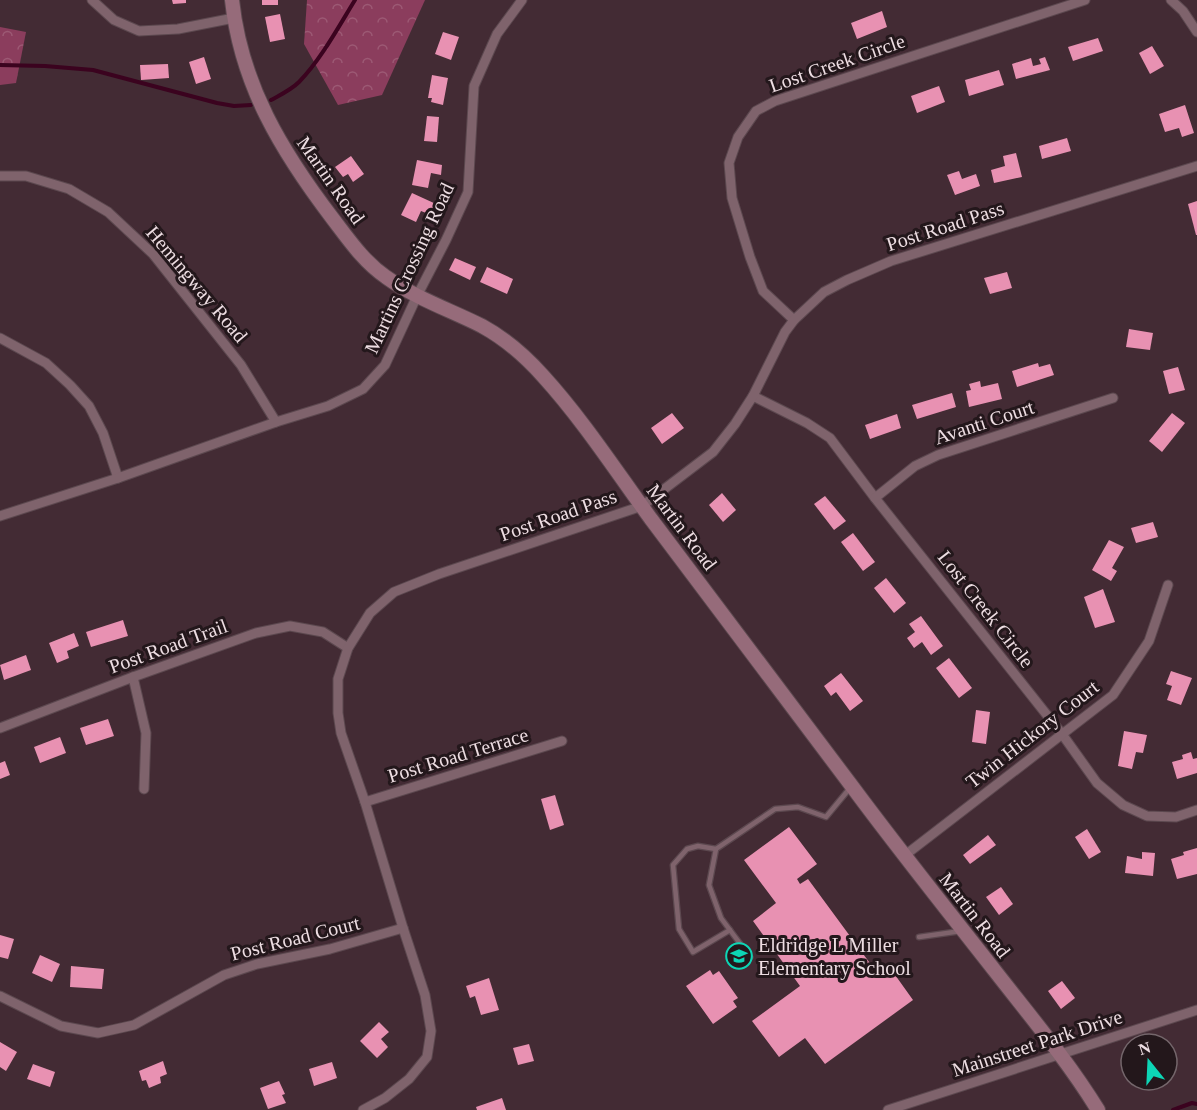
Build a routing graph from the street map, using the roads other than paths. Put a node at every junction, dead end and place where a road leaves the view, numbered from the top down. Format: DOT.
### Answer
graph roads {
  1 [pos="92,0"];
  2 [pos="232,0"];
  3 [pos="522,0"];
  4 [pos="1085,0"];
  5 [pos="1171,0"];
  6 [pos="234,18"];
  7 [pos="1197,32"];
  8 [pos="1197,166"];
  9 [pos="0,176"];
  10 [pos="417,296"];
  11 [pos="795,320"];
  12 [pos="0,338"];
  13 [pos="753,396"];
  14 [pos="1113,398"];
  15 [pos="276,422"];
  16 [pos="118,478"];
  17 [pos="875,498"];
  18 [pos="642,506"];
  19 [pos="0,516"];
  20 [pos="1168,585"];
  21 [pos="348,648"];
  22 [pos="133,677"];
  23 [pos="0,728"];
  24 [pos="1062,734"];
  25 [pos="562,741"];
  26 [pos="852,786"];
  27 [pos="144,789"];
  28 [pos="365,802"];
  29 [pos="1197,810"];
  30 [pos="716,849"];
  31 [pos="904,856"];
  32 [pos="403,928"];
  33 [pos="730,930"];
  34 [pos="963,931"];
  35 [pos="919,937"];
  36 [pos="750,957"];
  37 [pos="0,996"];
  38 [pos="1197,1010"];
  39 [pos="1060,1054"];
  40 [pos="363,1110"];
  41 [pos="888,1110"];
  42 [pos="1098,1110"];
  1 -- 6 [label="street"];
  2 -- 6 [label="street, Martin Road"];
  3 -- 10 [label="street, Martins Crossing Road"];
  4 -- 11 [label="street, Lost Creek Circle"];
  5 -- 7 [label="street"];
  6 -- 10 [label="street, Martin Road"];
  8 -- 11 [label="street, Post Road Pass"];
  9 -- 15 [label="street, Hemingway Road"];
  10 -- 15 [label="street, Martins Crossing Road"];
  10 -- 18 [label="street, Martin Road"];
  11 -- 13 [label="street, Post Road Pass"];
  12 -- 16 [label="street"];
  13 -- 17 [label="street, Lost Creek Circle"];
  13 -- 18 [label="street, Post Road Pass"];
  14 -- 17 [label="street, Avanti Court"];
  15 -- 16 [label="street, Martins Crossing Road"];
  16 -- 19 [label="street, Martins Crossing Road"];
  17 -- 24 [label="street, Lost Creek Circle"];
  18 -- 21 [label="street, Post Road Pass"];
  18 -- 26 [label="street, Martin Road"];
  20 -- 24 [label="street, Twin Hickory Court"];
  21 -- 22 [label="street, Post Road Trail"];
  21 -- 28 [label="street, Post Road Pass"];
  22 -- 23 [label="street, Post Road Trail"];
  22 -- 27 [label="street"];
  24 -- 29 [label="street, Lost Creek Circle"];
  24 -- 31 [label="street, Twin Hickory Court"];
  25 -- 28 [label="street, Post Road Terrace"];
  26 -- 30 [label="lane"];
  26 -- 31 [label="street, Martin Road"];
  28 -- 32 [label="street, Post Road Pass"];
  30 -- 33 [label="lane"];
  30 -- 33 [label="lane"];
  31 -- 34 [label="street, Martin Road"];
  32 -- 37 [label="street, Post Road Court"];
  32 -- 40 [label="street, Post Road Pass"];
  33 -- 36 [label="lane"];
  34 -- 35 [label="lane"];
  34 -- 39 [label="street, Martin Road"];
  38 -- 39 [label="street, Mainstreet Park Drive"];
  39 -- 41 [label="street, Mainstreet Park Drive"];
  39 -- 42 [label="street, Martin Road"];
}
